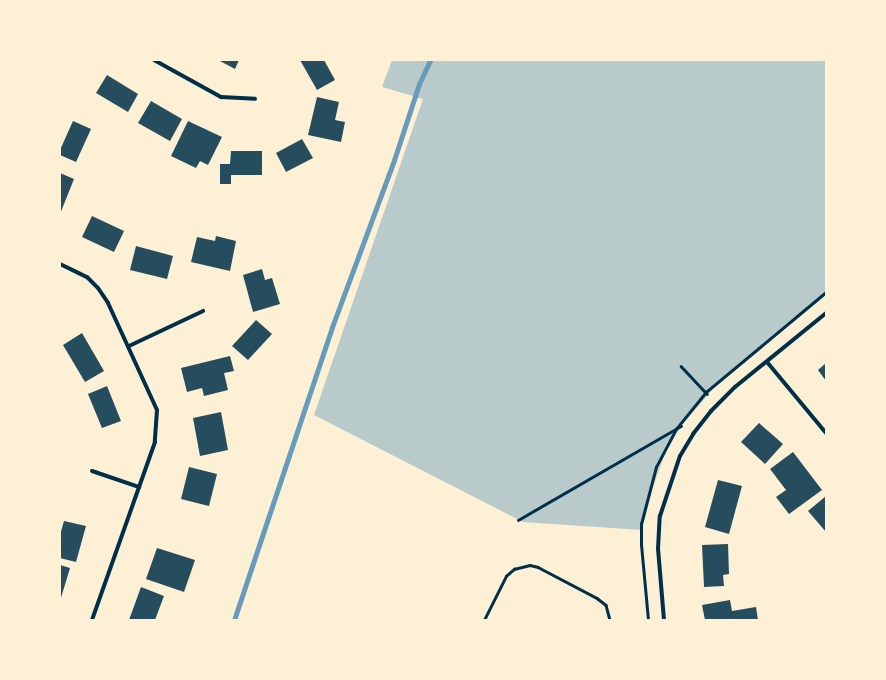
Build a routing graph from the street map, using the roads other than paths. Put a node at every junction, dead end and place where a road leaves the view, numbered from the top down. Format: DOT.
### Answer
graph roads {
  1 [pos="154,60"];
  2 [pos="255,99"];
  3 [pos="60,264"];
  4 [pos="203,311"];
  5 [pos="826,313"];
  6 [pos="129,346"];
  7 [pos="767,362"];
  8 [pos="826,433"];
  9 [pos="92,471"];
  10 [pos="139,487"];
  11 [pos="92,620"];
  12 [pos="664,620"];
  1 -- 2 [label="street"];
  3 -- 6 [label="street"];
  4 -- 6 [label="street"];
  5 -- 7 [label="street"];
  6 -- 10 [label="street"];
  7 -- 8 [label="street"];
  7 -- 12 [label="street"];
  9 -- 10 [label="street"];
  10 -- 11 [label="street"];
}
